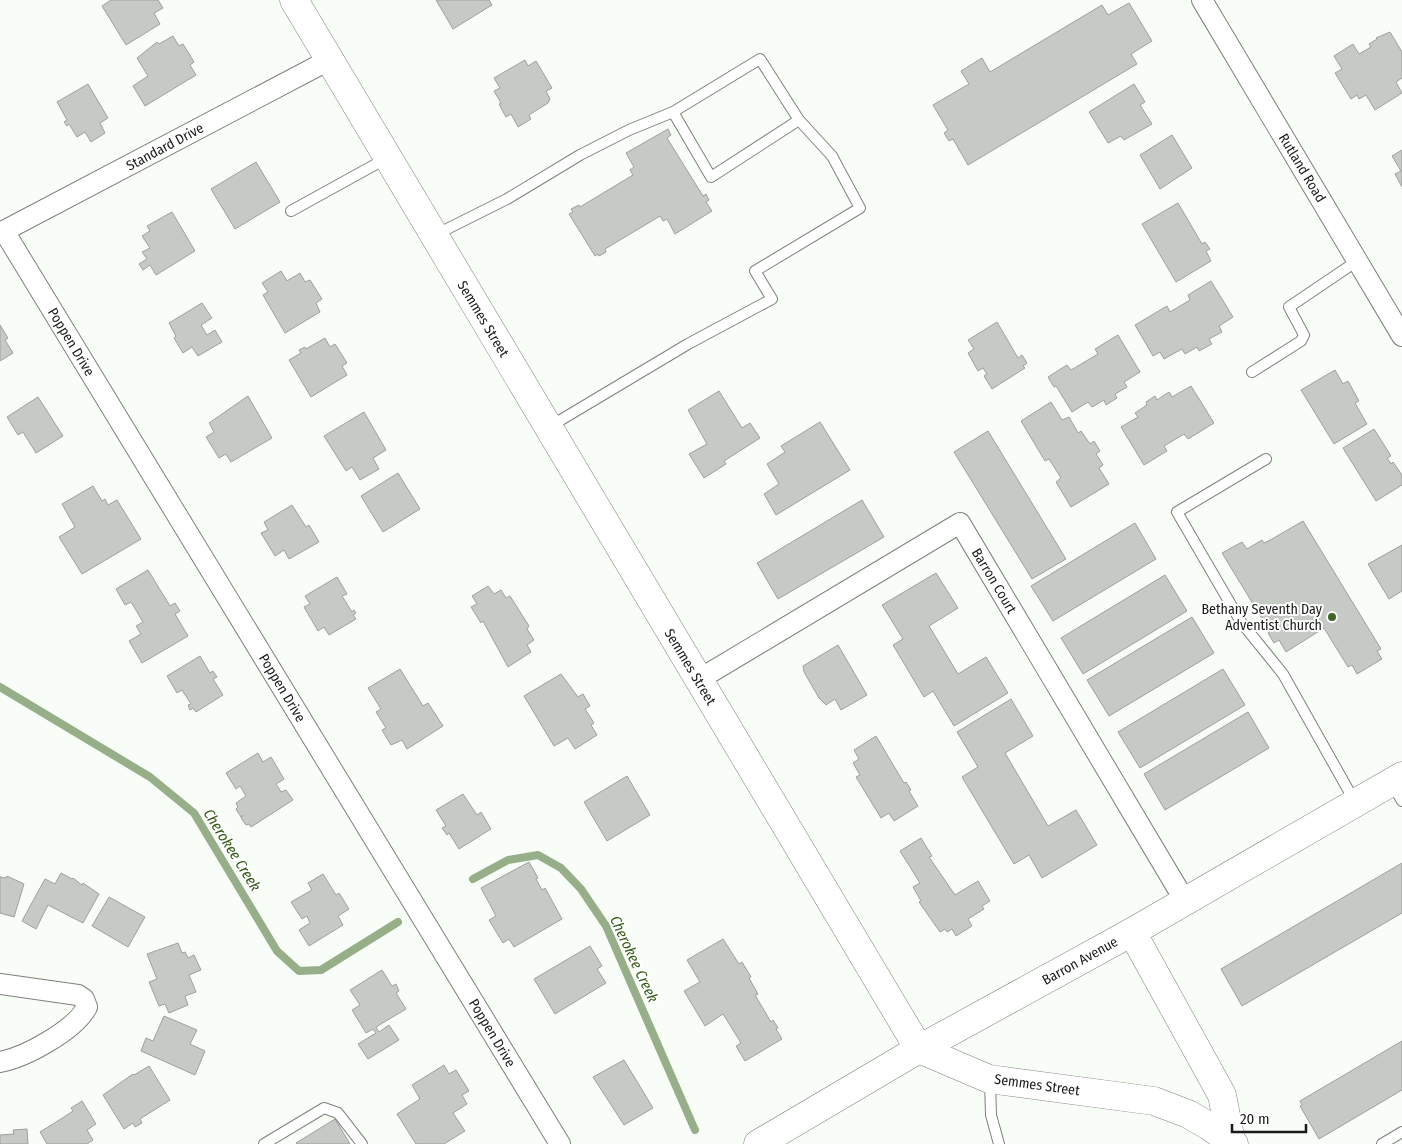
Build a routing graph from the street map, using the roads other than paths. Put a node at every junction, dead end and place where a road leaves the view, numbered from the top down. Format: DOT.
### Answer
graph roads {
  1 [pos="294,0"];
  2 [pos="1202,0"];
  3 [pos="329,60"];
  4 [pos="672,112"];
  5 [pos="799,120"];
  6 [pos="388,158"];
  7 [pos="291,210"];
  8 [pos="2,232"];
  9 [pos="434,235"];
  10 [pos="1358,261"];
  11 [pos="1402,336"];
  12 [pos="1252,372"];
  13 [pos="548,428"];
  14 [pos="1266,459"];
  15 [pos="698,680"];
  16 [pos="1398,786"];
  17 [pos="1355,803"];
  18 [pos="1185,901"];
  19 [pos="1132,932"];
  20 [pos="0,984"];
  21 [pos="919,1049"];
  22 [pos="0,1062"];
  23 [pos="990,1079"];
  24 [pos="1402,1132"];
  25 [pos="1232,1143"];
  26 [pos="264,1144"];
  27 [pos="362,1144"];
  28 [pos="560,1144"];
  29 [pos="758,1144"];
  30 [pos="999,1144"];
  31 [pos="1382,1144"];
  1 -- 3 [label="main road, Semmes Street"];
  2 -- 10 [label="street, Rutland Road"];
  3 -- 6 [label="main road, Semmes Street"];
  3 -- 8 [label="street, Standard Drive"];
  4 -- 5 [label="lane"];
  4 -- 5 [label="lane"];
  4 -- 9 [label="lane"];
  5 -- 13 [label="lane"];
  6 -- 7 [label="lane"];
  6 -- 9 [label="main road, Semmes Street"];
  8 -- 28 [label="street, Poppen Drive"];
  9 -- 13 [label="main road, Semmes Street"];
  10 -- 11 [label="street, Rutland Road"];
  10 -- 12 [label="lane"];
  13 -- 15 [label="main road, Semmes Street"];
  14 -- 17 [label="lane"];
  15 -- 18 [label="street, Barron Court"];
  15 -- 21 [label="main road, Semmes Street"];
  16 -- 17 [label="main road, Barron Avenue"];
  17 -- 18 [label="main road, Barron Avenue"];
  18 -- 19 [label="main road, Barron Avenue"];
  19 -- 21 [label="main road, Barron Avenue"];
  19 -- 25 [label="main road, Semmes Street"];
  20 -- 22 [label="street"];
  21 -- 23 [label="main road, Semmes Street"];
  21 -- 29 [label="main road, Barron Avenue"];
  23 -- 25 [label="main road, Semmes Street"];
  23 -- 30 [label="lane"];
  24 -- 31 [label="lane"];
  26 -- 27 [label="lane"];
}
